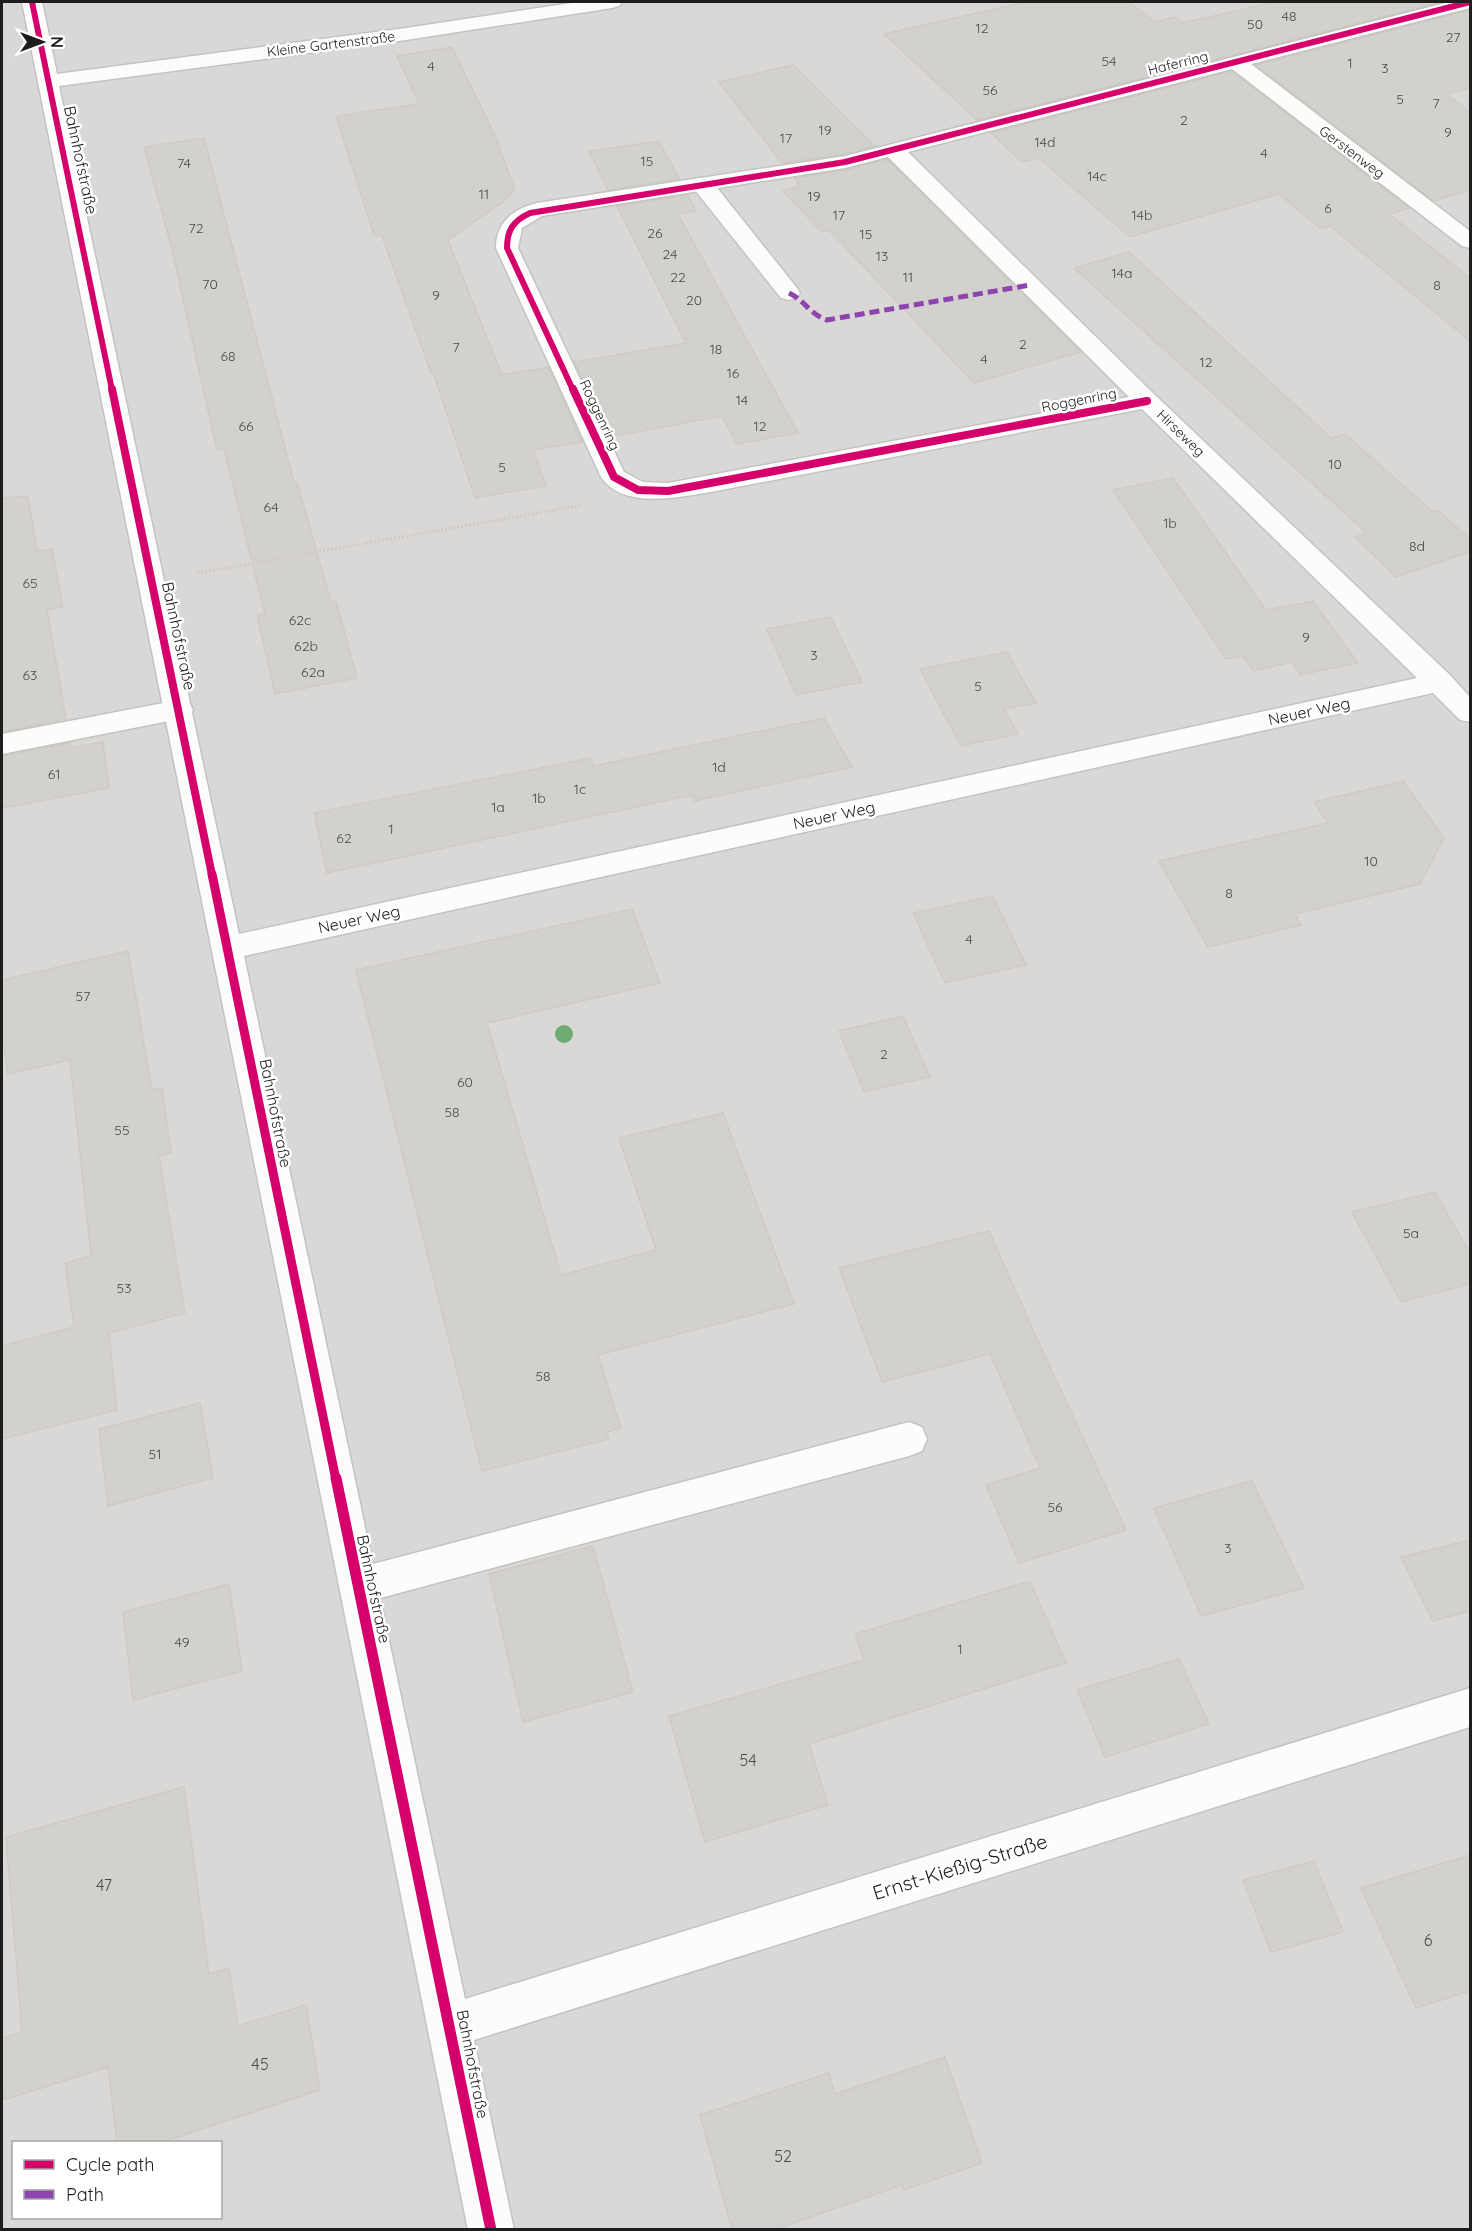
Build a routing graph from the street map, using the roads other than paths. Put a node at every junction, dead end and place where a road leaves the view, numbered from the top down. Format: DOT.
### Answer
graph roads {
  1 [pos="32,2"];
  2 [pos="612,2"];
  3 [pos="1470,2"];
  4 [pos="1235,62"];
  5 [pos="49,81"];
  6 [pos="894,151"];
  7 [pos="702,184"];
  8 [pos="1470,241"];
  9 [pos="789,293"];
  10 [pos="1147,401"];
  11 [pos="1440,682"];
  12 [pos="178,710"];
  13 [pos="1470,712"];
  14 [pos="2,744"];
  15 [pos="228,948"];
  16 [pos="909,1439"];
  17 [pos="358,1586"];
  18 [pos="1470,1707"];
  19 [pos="450,2026"];
  20 [pos="491,2229"];
  1 -- 5 [label="street, Bahnhofstraße"];
  2 -- 5 [label="street, Kleine Gartenstraße"];
  3 -- 4 [label="street, Haferring"];
  4 -- 6 [label="street, Haferring"];
  4 -- 8 [label="street, Gerstenweg"];
  5 -- 12 [label="street, Bahnhofstraße"];
  6 -- 7 [label="street, Roggenring"];
  6 -- 10 [label="street, Hirseweg"];
  7 -- 9 [label="street"];
  7 -- 10 [label="street, Roggenring"];
  10 -- 11 [label="street, Hirseweg"];
  11 -- 13 [label="street, Hirseweg"];
  11 -- 15 [label="street, Neuer Weg"];
  12 -- 14 [label="street"];
  12 -- 15 [label="street, Bahnhofstraße"];
  15 -- 17 [label="street, Bahnhofstraße"];
  16 -- 17 [label="street"];
  17 -- 19 [label="street, Bahnhofstraße"];
  18 -- 19 [label="street, Ernst-Kießig-Straße"];
  19 -- 20 [label="street, Bahnhofstraße"];
}
